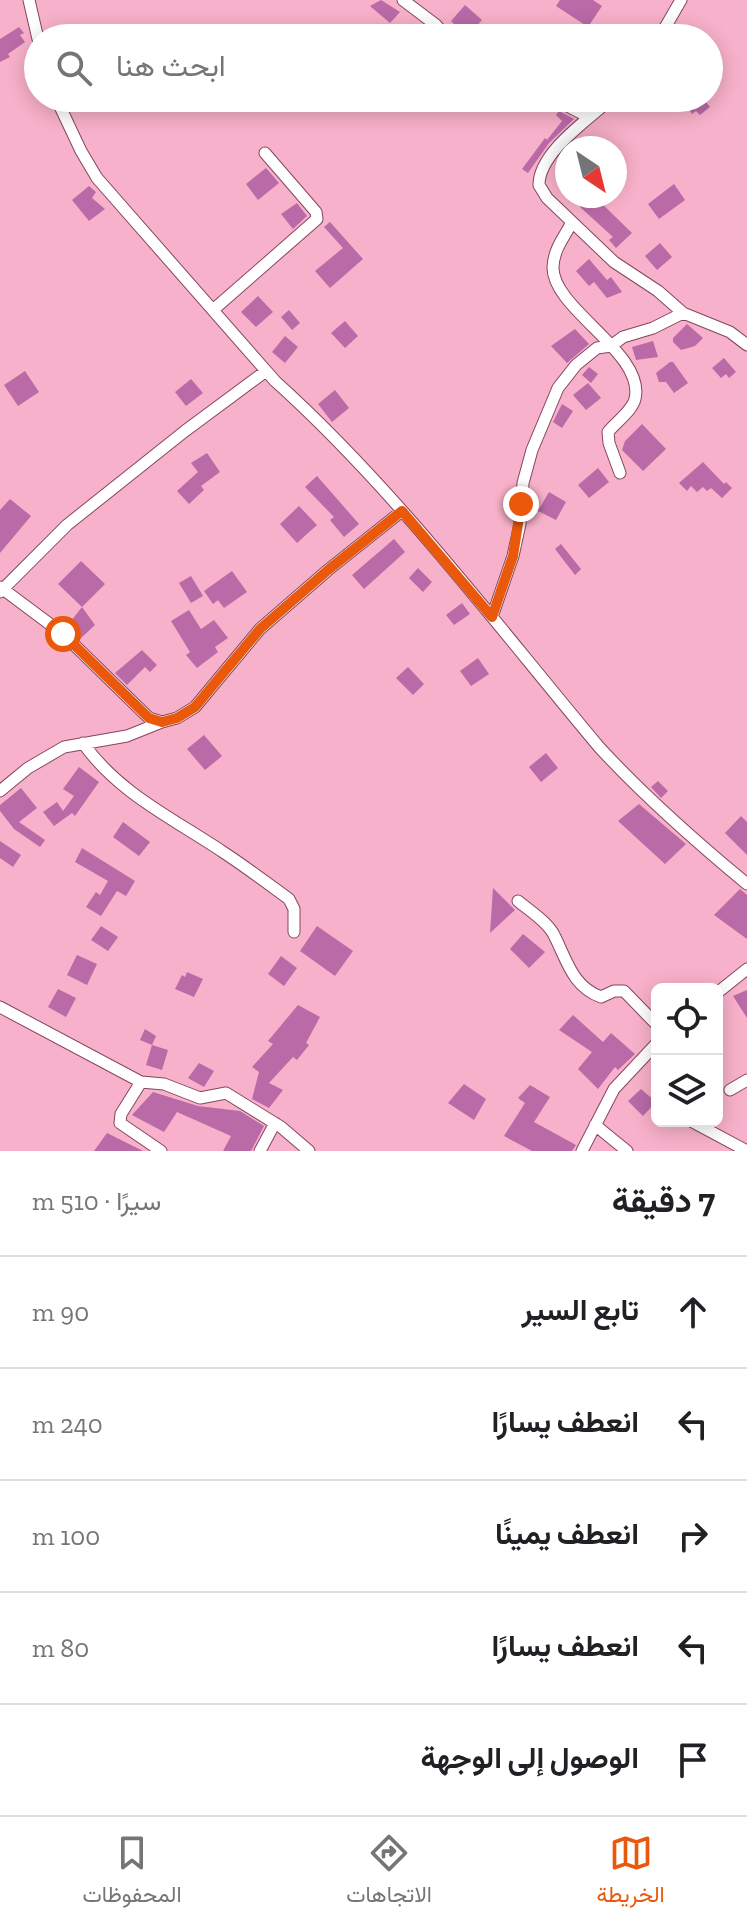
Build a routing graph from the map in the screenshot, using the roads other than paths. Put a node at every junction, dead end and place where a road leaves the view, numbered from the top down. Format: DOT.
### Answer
graph roads {
  1 [pos="29,0"];
  2 [pos="403,0"];
  3 [pos="681,0"];
  4 [pos="35,24"];
  5 [pos="435,24"];
  6 [pos="667,24"];
  7 [pos="63,112"];
  8 [pos="579,112"];
  9 [pos="595,112"];
  10 [pos="589,117"];
  11 [pos="265,153"];
  12 [pos="572,222"];
  13 [pos="213,310"];
  14 [pos="683,313"];
  15 [pos="747,345"];
  16 [pos="611,346"];
  17 [pos="266,371"];
  18 [pos="620,473"];
  19 [pos="402,511"];
  20 [pos="1,589"];
  21 [pos="492,617"];
  22 [pos="162,722"];
  23 [pos="83,743"];
  24 [pos="0,791"];
  25 [pos="747,884"];
  26 [pos="518,901"];
  27 [pos="294,932"];
  28 [pos="747,969"];
  29 [pos="723,988"];
  30 [pos="0,1007"];
  31 [pos="651,1019"];
  32 [pos="651,1049"];
  33 [pos="747,1080"];
  34 [pos="141,1082"];
  35 [pos="730,1090"];
  36 [pos="275,1123"];
  37 [pos="595,1125"];
  38 [pos="702,1127"];
  39 [pos="161,1151"];
  40 [pos="260,1151"];
  41 [pos="309,1151"];
  42 [pos="582,1151"];
  43 [pos="627,1151"];
  44 [pos="747,1151"];
  1 -- 4 [label="street"];
  2 -- 5 [label="street"];
  3 -- 6 [label="street"];
  7 -- 13 [label="street"];
  8 -- 10 [label="street"];
  9 -- 10 [label="street"];
  10 -- 12 [label="street"];
  11 -- 13 [label="street"];
  12 -- 14 [label="street"];
  12 -- 16 [label="street"];
  13 -- 17 [label="street"];
  14 -- 15 [label="street"];
  14 -- 16 [label="street"];
  16 -- 18 [label="street"];
  16 -- 21 [label="street"];
  17 -- 19 [label="street"];
  17 -- 20 [label="street"];
  19 -- 21 [label="street"];
  19 -- 22 [label="street"];
  20 -- 22 [label="street"];
  21 -- 25 [label="street"];
  22 -- 23 [label="street"];
  23 -- 24 [label="street"];
  23 -- 27 [label="street"];
  26 -- 31 [label="street"];
  28 -- 29 [label="street"];
  30 -- 34 [label="street"];
  32 -- 37 [label="street"];
  33 -- 35 [label="street"];
  34 -- 36 [label="street"];
  34 -- 39 [label="street"];
  36 -- 40 [label="street"];
  36 -- 41 [label="street"];
  37 -- 42 [label="street"];
  37 -- 43 [label="street"];
  38 -- 44 [label="street"];
}
